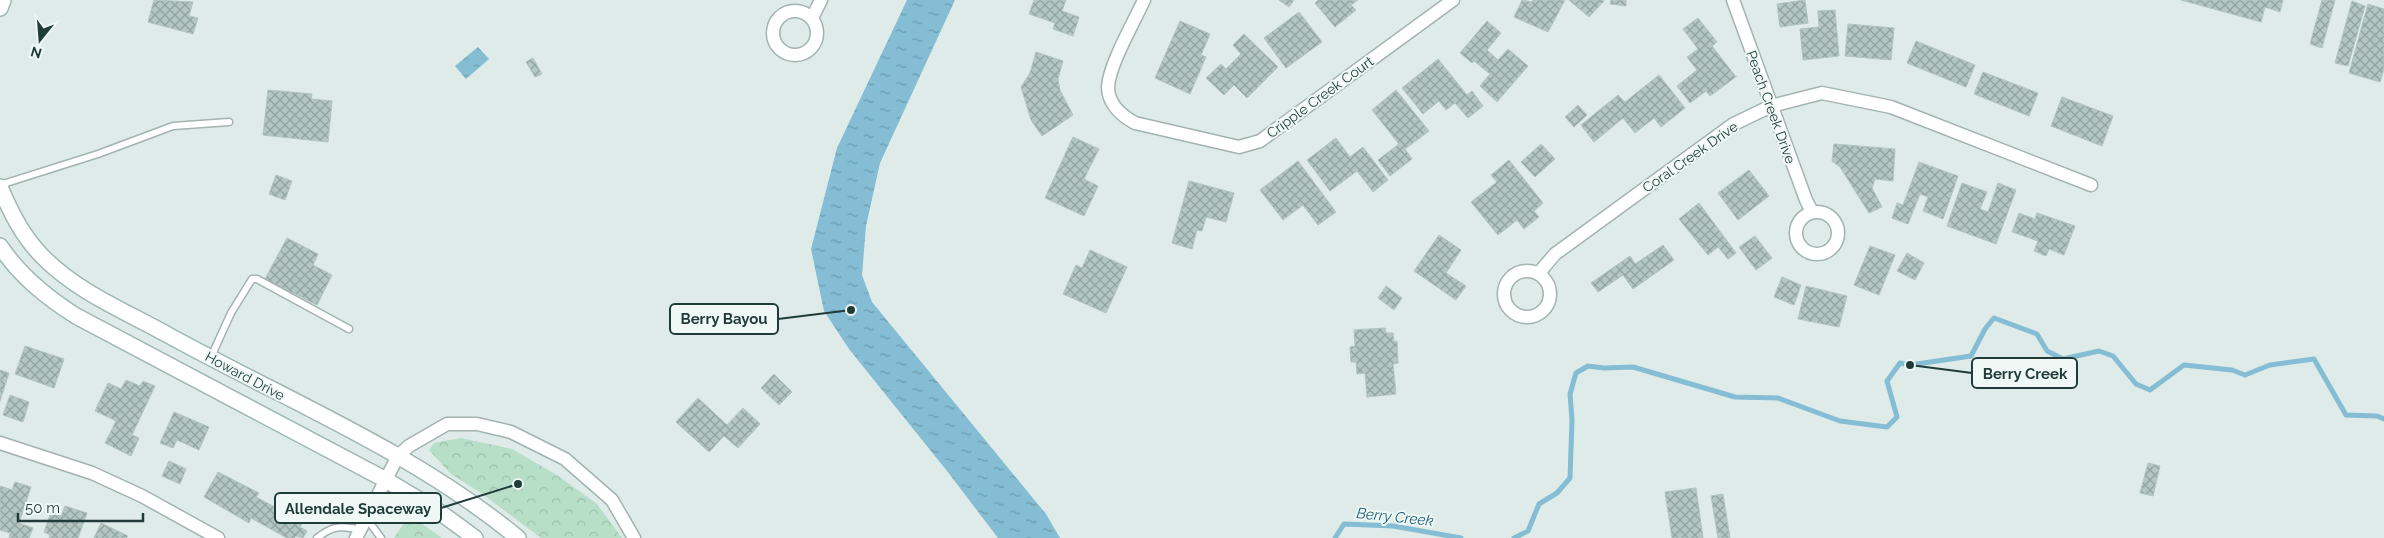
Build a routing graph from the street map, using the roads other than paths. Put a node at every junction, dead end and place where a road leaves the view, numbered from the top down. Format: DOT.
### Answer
graph roads {
  1 [pos="3,0"];
  2 [pos="821,0"];
  3 [pos="1144,0"];
  4 [pos="1453,0"];
  5 [pos="1733,0"];
  6 [pos="0,8"];
  7 [pos="812,18"];
  8 [pos="1772,106"];
  9 [pos="229,122"];
  10 [pos="2091,185"];
  11 [pos="0,186"];
  12 [pos="1812,212"];
  13 [pos="0,246"];
  14 [pos="1538,274"];
  15 [pos="350,329"];
  16 [pos="204,355"];
  17 [pos="186,374"];
  18 [pos="0,443"];
  19 [pos="398,456"];
  20 [pos="386,480"];
  21 [pos="367,519"];
  22 [pos="358,534"];
  23 [pos="218,538"];
  24 [pos="317,538"];
  25 [pos="381,538"];
  26 [pos="475,538"];
  27 [pos="518,538"];
  28 [pos="634,538"];
  1 -- 6 [label="main road"];
  2 -- 7 [label="street"];
  3 -- 4 [label="street, Cripple Creek Court"];
  5 -- 8 [label="street, Peach Creek Drive"];
  8 -- 10 [label="street, Coral Creek Drive"];
  8 -- 12 [label="street, Peach Creek Drive"];
  8 -- 14 [label="street, Coral Creek Drive"];
  9 -- 11 [label="lane"];
  11 -- 16 [label="main road, Howard Drive"];
  13 -- 17 [label="main road, Howard Drive"];
  15 -- 16 [label="lane"];
  16 -- 17 [label="main road"];
  16 -- 19 [label="main road, Howard Drive"];
  17 -- 20 [label="main road, Howard Drive"];
  18 -- 23 [label="street"];
  19 -- 20 [label="street"];
  19 -- 27 [label="main road, Howard Drive"];
  19 -- 28 [label="street"];
  20 -- 21 [label="street"];
  20 -- 26 [label="main road, Howard Drive"];
  21 -- 22 [label="street"];
  21 -- 25 [label="lane"];
  22 -- 24 [label="lane"];
}
